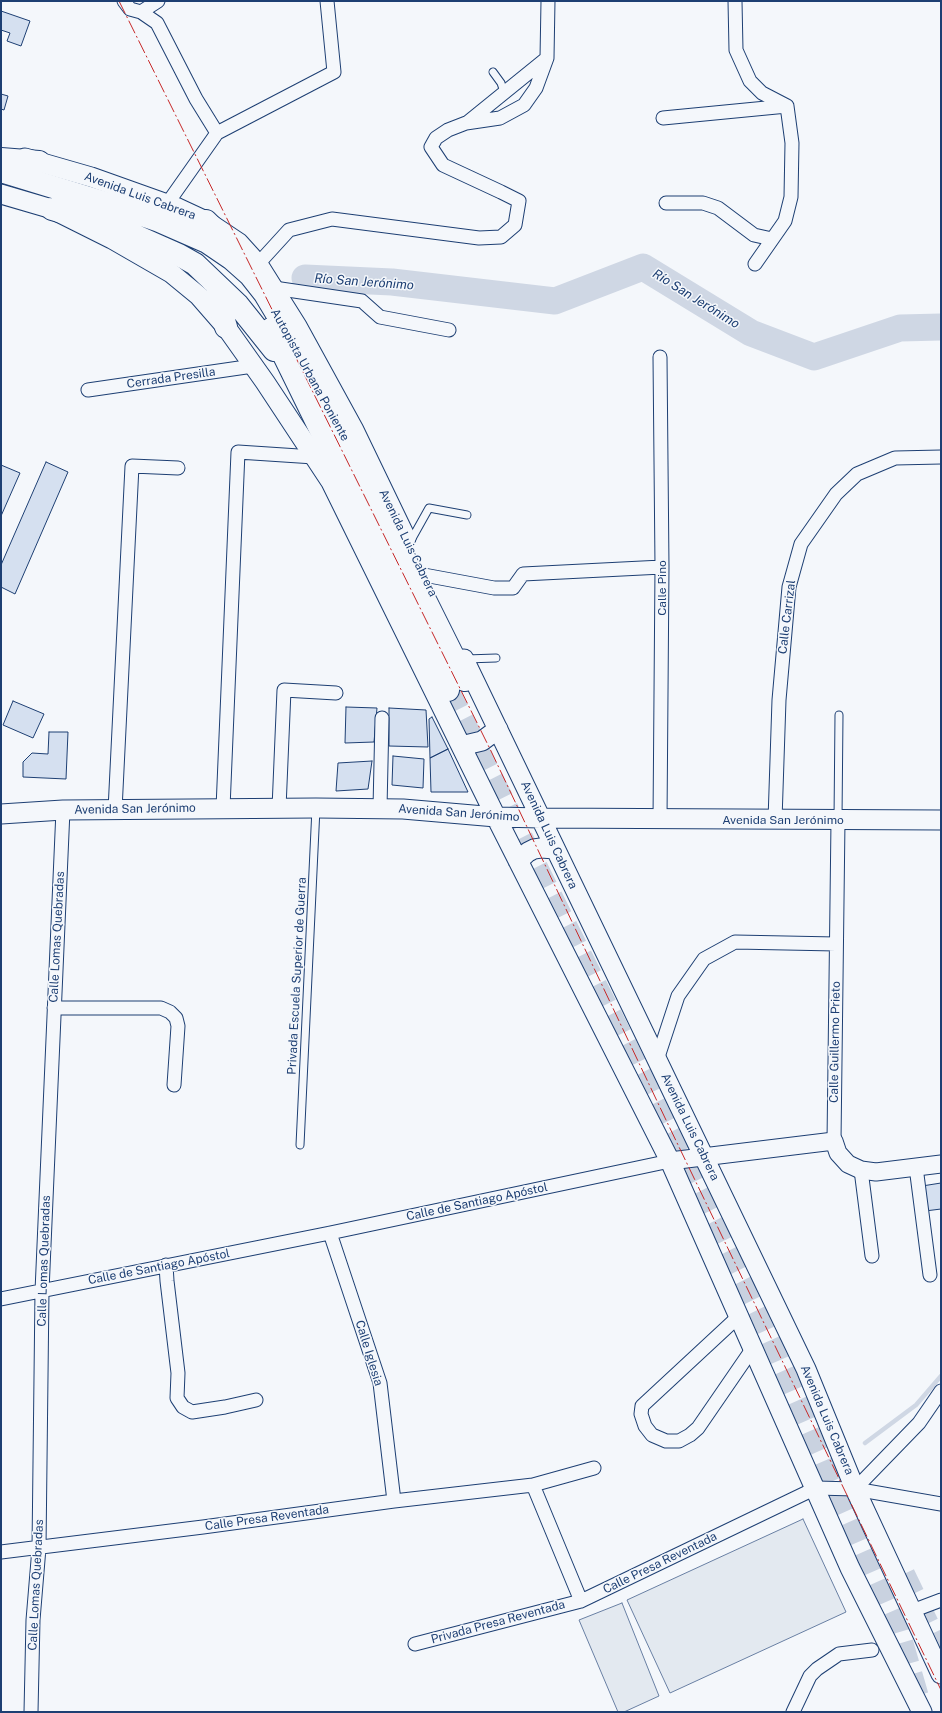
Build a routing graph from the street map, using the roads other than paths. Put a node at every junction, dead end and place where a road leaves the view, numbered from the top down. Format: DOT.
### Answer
graph roads {
  1 [pos="124,1"];
  2 [pos="158,1"];
  3 [pos="327,1"];
  4 [pos="548,1"];
  5 [pos="735,1"];
  6 [pos="142,12"];
  7 [pos="547,58"];
  8 [pos="493,72"];
  9 [pos="504,92"];
  10 [pos="787,106"];
  11 [pos="663,118"];
  12 [pos="466,123"];
  13 [pos="217,133"];
  14 [pos="1,151"];
  15 [pos="1,159"];
  16 [pos="39,162"];
  17 [pos="1,171"];
  18 [pos="1,183"];
  19 [pos="1,194"];
  20 [pos="666,203"];
  21 [pos="167,204"];
  22 [pos="52,209"];
  23 [pos="206,220"];
  24 [pos="89,228"];
  25 [pos="772,239"];
  26 [pos="258,264"];
  27 [pos="755,264"];
  28 [pos="269,291"];
  29 [pos="216,296"];
  30 [pos="226,328"];
  31 [pos="449,330"];
  32 [pos="268,342"];
  33 [pos="660,357"];
  34 [pos="253,366"];
  35 [pos="297,383"];
  36 [pos="88,390"];
  37 [pos="314,457"];
  38 [pos="941,457"];
  39 [pos="178,468"];
  40 [pos="467,515"];
  41 [pos="409,544"];
  42 [pos="662,567"];
  43 [pos="424,575"];
  44 [pos="496,658"];
  45 [pos="459,676"];
  46 [pos="336,693"];
  47 [pos="839,715"];
  48 [pos="382,718"];
  49 [pos="498,729"];
  50 [pos="462,746"];
  51 [pos="223,808"];
  52 [pos="279,808"];
  53 [pos="316,808"];
  54 [pos="380,808"];
  55 [pos="63,810"];
  56 [pos="115,810"];
  57 [pos="1,814"];
  58 [pos="496,817"];
  59 [pos="541,818"];
  60 [pos="660,820"];
  61 [pos="775,820"];
  62 [pos="941,820"];
  63 [pos="838,821"];
  64 [pos="556,849"];
  65 [pos="518,861"];
  66 [pos="836,944"];
  67 [pos="54,1008"];
  68 [pos="657,1060"];
  69 [pos="174,1085"];
  70 [pos="834,1140"];
  71 [pos="300,1145"];
  72 [pos="705,1157"];
  73 [pos="670,1161"];
  74 [pos="941,1164"];
  75 [pos="916,1167"];
  76 [pos="861,1170"];
  77 [pos="330,1233"];
  78 [pos="872,1256"];
  79 [pos="166,1265"];
  80 [pos="930,1275"];
  81 [pos="42,1291"];
  82 [pos="1,1299"];
  83 [pos="739,1316"];
  84 [pos="753,1348"];
  85 [pos="941,1390"];
  86 [pos="256,1400"];
  87 [pos="594,1468"];
  88 [pos="532,1486"];
  89 [pos="816,1488"];
  90 [pos="855,1489"];
  91 [pos="394,1501"];
  92 [pos="941,1504"];
  93 [pos="40,1548"];
  94 [pos="1,1552"];
  95 [pos="941,1600"];
  96 [pos="581,1601"];
  97 [pos="912,1612"];
  98 [pos="415,1644"];
  99 [pos="872,1650"];
  100 [pos="941,1674"];
  101 [pos="31,1712"];
  102 [pos="793,1712"];
  103 [pos="922,1712"];
  1 -- 6 [label="street"];
  2 -- 6 [label="street"];
  3 -- 13 [label="street"];
  4 -- 7 [label="street"];
  5 -- 10 [label="street"];
  6 -- 13 [label="street"];
  7 -- 9 [label="street"];
  7 -- 12 [label="street"];
  8 -- 9 [label="lane"];
  9 -- 12 [label="street"];
  10 -- 11 [label="street"];
  10 -- 25 [label="street"];
  12 -- 26 [label="street"];
  13 -- 21 [label="street"];
  14 -- 16 [label="main road, Avenida Luis Cabrera"];
  15 -- 16 [label="highway"];
  16 -- 21 [label="main road, Avenida Luis Cabrera"];
  17 -- 28 [label="highway, Autopista Urbana Poniente"];
  18 -- 35 [label="highway, Autopista Urbana Poniente"];
  19 -- 22 [label="main road"];
  20 -- 25 [label="street"];
  21 -- 23 [label="main road, Avenida Luis Cabrera"];
  22 -- 24 [label="main road"];
  22 -- 32 [label="highway"];
  23 -- 26 [label="main road, Avenida Luis Cabrera"];
  23 -- 28 [label="highway"];
  24 -- 29 [label="highway"];
  24 -- 30 [label="main road"];
  25 -- 27 [label="street"];
  26 -- 28 [label="main road, Avenida Luis Cabrera"];
  28 -- 31 [label="street"];
  28 -- 41 [label="main road, Avenida Luis Cabrera"];
  28 -- 45 [label="highway, Autopista Urbana Poniente"];
  29 -- 30 [label="highway"];
  29 -- 32 [label="highway"];
  30 -- 34 [label="main road"];
  32 -- 35 [label="highway"];
  33 -- 42 [label="street, Calle Pino"];
  34 -- 36 [label="street, Cerrada Presilla"];
  34 -- 37 [label="main road"];
  35 -- 45 [label="highway, Autopista Urbana Poniente"];
  37 -- 50 [label="main road"];
  37 -- 51 [label="street"];
  38 -- 61 [label="street, Calle Carrizal"];
  39 -- 56 [label="street"];
  40 -- 41 [label="lane"];
  41 -- 43 [label="main road, Avenida Luis Cabrera"];
  42 -- 43 [label="street"];
  42 -- 60 [label="street, Calle Pino"];
  43 -- 45 [label="main road, Avenida Luis Cabrera"];
  44 -- 45 [label="lane"];
  45 -- 49 [label="main road, Avenida Luis Cabrera"];
  46 -- 52 [label="street"];
  47 -- 63 [label="lane"];
  48 -- 54 [label="street"];
  49 -- 50 [label="main road"];
  49 -- 59 [label="main road, Avenida Luis Cabrera"];
  50 -- 58 [label="main road"];
  51 -- 52 [label="main road, Avenida San Jerónimo"];
  51 -- 56 [label="main road, Avenida San Jerónimo"];
  52 -- 53 [label="main road, Avenida San Jerónimo"];
  53 -- 54 [label="main road, Avenida San Jerónimo"];
  53 -- 71 [label="lane, Privada Escuela Superior de Guerra"];
  54 -- 58 [label="main road, Avenida San Jerónimo"];
  55 -- 56 [label="main road, Avenida San Jerónimo"];
  55 -- 57 [label="main road, Avenida San Jerónimo"];
  55 -- 67 [label="street, Calle Lomas Quebradas"];
  58 -- 59 [label="main road, Avenida San Jerónimo"];
  58 -- 65 [label="main road"];
  59 -- 60 [label="main road, Avenida San Jerónimo"];
  59 -- 64 [label="main road, Avenida Luis Cabrera"];
  60 -- 61 [label="main road, Avenida San Jerónimo"];
  61 -- 63 [label="main road, Avenida San Jerónimo"];
  62 -- 63 [label="main road, Avenida San Jerónimo"];
  63 -- 66 [label="street, Calle Guillermo Prieto"];
  64 -- 65 [label="main road"];
  64 -- 68 [label="main road, Avenida Luis Cabrera"];
  65 -- 73 [label="main road"];
  66 -- 68 [label="street"];
  66 -- 70 [label="street, Calle Guillermo Prieto"];
  67 -- 69 [label="street"];
  67 -- 81 [label="street, Calle Lomas Quebradas"];
  68 -- 72 [label="main road, Avenida Luis Cabrera"];
  70 -- 72 [label="street, Calle de Santiago Apóstol"];
  70 -- 76 [label="street"];
  72 -- 73 [label="street, Calle de Santiago Apóstol"];
  72 -- 90 [label="main road, Avenida Luis Cabrera"];
  73 -- 77 [label="street, Calle de Santiago Apóstol"];
  73 -- 83 [label="main road"];
  74 -- 75 [label="street"];
  75 -- 76 [label="street"];
  75 -- 80 [label="street"];
  76 -- 78 [label="street"];
  77 -- 79 [label="street, Calle de Santiago Apóstol"];
  77 -- 91 [label="street, Calle Iglesia"];
  79 -- 81 [label="street, Calle de Santiago Apóstol"];
  79 -- 86 [label="street"];
  81 -- 82 [label="street, Calle de Santiago Apóstol"];
  81 -- 93 [label="street, Calle Lomas Quebradas"];
  83 -- 84 [label="main road"];
  83 -- 84 [label="street"];
  84 -- 89 [label="main road"];
  85 -- 90 [label="street"];
  87 -- 88 [label="street, Calle Presa Reventada"];
  88 -- 91 [label="street, Calle Presa Reventada"];
  88 -- 96 [label="street"];
  89 -- 90 [label="street, Calle Presa Reventada"];
  89 -- 96 [label="street, Calle Presa Reventada"];
  89 -- 103 [label="main road"];
  90 -- 92 [label="street, Calle Presa Reventada"];
  90 -- 97 [label="main road, Avenida Luis Cabrera"];
  91 -- 93 [label="street, Calle Presa Reventada"];
  93 -- 94 [label="street, Calle Presa Reventada"];
  93 -- 101 [label="street, Calle Lomas Quebradas"];
  95 -- 97 [label="street"];
  96 -- 98 [label="street, Privada Presa Reventada"];
  97 -- 100 [label="main road, Avenida Luis Cabrera"];
  99 -- 102 [label="street"];
}
